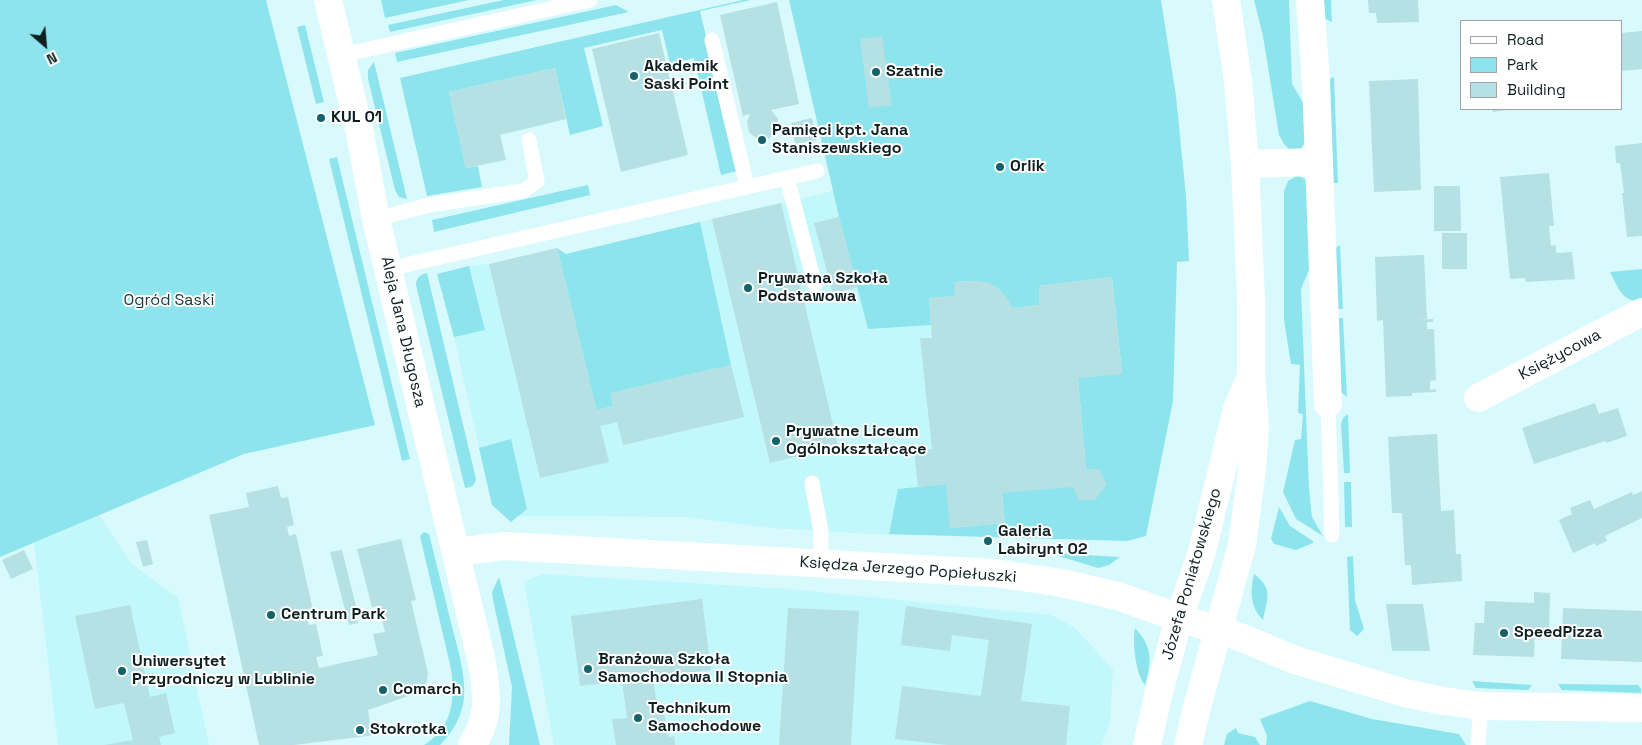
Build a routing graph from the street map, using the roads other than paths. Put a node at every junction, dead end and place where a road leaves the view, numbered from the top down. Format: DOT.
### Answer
graph roads {
  1 [pos="328,0"];
  2 [pos="590,0"];
  3 [pos="1226,0"];
  4 [pos="1310,0"];
  5 [pos="712,40"];
  6 [pos="342,55"];
  7 [pos="529,140"];
  8 [pos="1318,162"];
  9 [pos="1245,164"];
  10 [pos="817,171"];
  11 [pos="787,178"];
  12 [pos="748,186"];
  13 [pos="376,219"];
  14 [pos="388,269"];
  15 [pos="815,285"];
  16 [pos="1642,312"];
  17 [pos="1252,376"];
  18 [pos="1478,398"];
  19 [pos="1328,404"];
  20 [pos="812,483"];
  21 [pos="1332,535"];
  22 [pos="456,552"];
  23 [pos="821,564"];
  24 [pos="1179,618"];
  25 [pos="1219,630"];
  26 [pos="1481,706"];
  27 [pos="1642,708"];
  28 [pos="477,743"];
  29 [pos="1147,745"];
  30 [pos="1188,745"];
  31 [pos="1478,745"];
  1 -- 6 [label="street, Aleja Jana Długosza"];
  2 -- 6 [label="lane"];
  3 -- 9 [label="street, Józefa Poniatowskiego"];
  4 -- 8 [label="street"];
  5 -- 12 [label="lane"];
  6 -- 13 [label="street, Aleja Jana Długosza"];
  7 -- 13 [label="lane"];
  8 -- 9 [label="street"];
  8 -- 19 [label="street"];
  9 -- 17 [label="street, Józefa Poniatowskiego"];
  10 -- 11 [label="lane"];
  11 -- 12 [label="lane"];
  11 -- 15 [label="lane"];
  12 -- 14 [label="lane"];
  13 -- 14 [label="street, Aleja Jana Długosza"];
  14 -- 22 [label="street, Aleja Jana Długosza"];
  16 -- 18 [label="street, Księżycowa"];
  17 -- 24 [label="street, Józefa Poniatowskiego"];
  17 -- 25 [label="street, Józefa Poniatowskiego"];
  19 -- 21 [label="lane"];
  20 -- 23 [label="lane"];
  22 -- 23 [label="street, Księdza Jerzego Popiełuszki"];
  22 -- 28 [label="street, Aleja Jana Długosza"];
  23 -- 24 [label="street, Księdza Jerzego Popiełuszki"];
  24 -- 25 [label="street, Księdza Jerzego Popiełuszki"];
  24 -- 29 [label="street, Józefa Poniatowskiego"];
  25 -- 26 [label="street, Księdza Jerzego Popiełuszki"];
  25 -- 30 [label="street, Józefa Poniatowskiego"];
  26 -- 27 [label="street, Księdza Jerzego Popiełuszki"];
  26 -- 31 [label="lane"];
}
